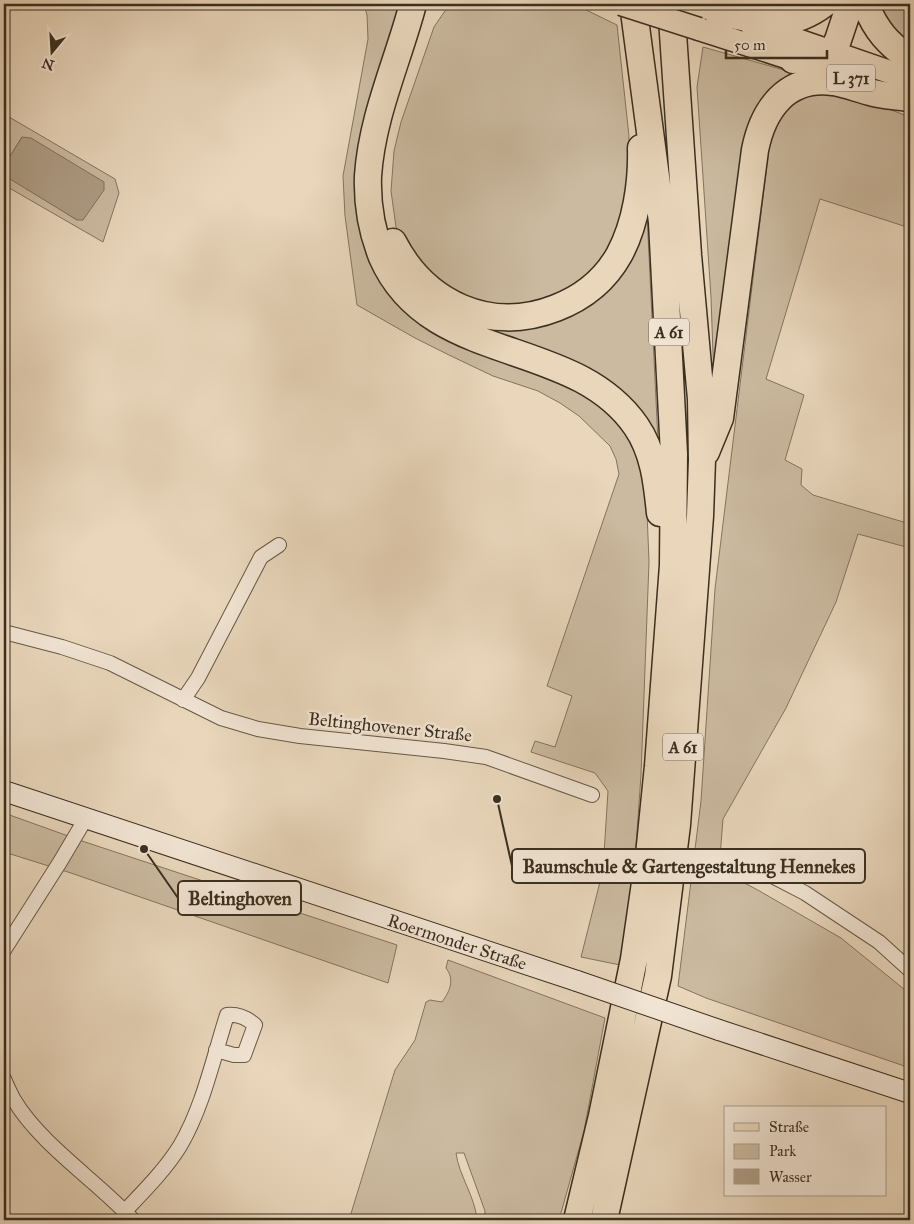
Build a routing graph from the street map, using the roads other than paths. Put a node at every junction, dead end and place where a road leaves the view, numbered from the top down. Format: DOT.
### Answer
graph roads {
  1 [pos="431,4"];
  2 [pos="621,4"];
  3 [pos="671,4"];
  4 [pos="824,4"];
  5 [pos="850,4"];
  6 [pos="866,4"];
  7 [pos="647,6"];
  8 [pos="410,9"];
  9 [pos="703,13"];
  10 [pos="639,37"];
  11 [pos="832,52"];
  12 [pos="793,60"];
  13 [pos="910,60"];
  14 [pos="676,75"];
  15 [pos="910,92"];
  16 [pos="702,460"];
  17 [pos="279,545"];
  18 [pos="669,628"];
  19 [pos="4,632"];
  20 [pos="183,700"];
  21 [pos="4,791"];
  22 [pos="592,795"];
  23 [pos="86,818"];
  24 [pos="755,867"];
  25 [pos="4,950"];
  26 [pos="910,970"];
  27 [pos="216,1050"];
  28 [pos="4,1079"];
  29 [pos="910,1093"];
  30 [pos="129,1216"];
  31 [pos="577,1220"];
  32 [pos="604,1220"];
  1 -- 10 [label="highway"];
  2 -- 7 [label="main road, bridge"];
  3 -- 14 [label="highway"];
  4 -- 9 [label="highway"];
  5 -- 11 [label="highway"];
  6 -- 13 [label="highway"];
  7 -- 9 [label="main road, L 371, bridge"];
  7 -- 10 [label="highway, A 61"];
  7 -- 14 [label="highway, A 61"];
  8 -- 18 [label="highway"];
  9 -- 11 [label="main road, L 371"];
  9 -- 12 [label="main road, L 371"];
  10 -- 18 [label="highway, A 61"];
  11 -- 12 [label="highway"];
  11 -- 15 [label="main road, L 371"];
  12 -- 15 [label="main road, L 371"];
  14 -- 16 [label="highway, A 61"];
  15 -- 16 [label="highway"];
  16 -- 32 [label="highway, A 61"];
  17 -- 20 [label="street"];
  18 -- 31 [label="highway, A 61"];
  19 -- 20 [label="street, Beltinghovener Straße"];
  20 -- 22 [label="street, Beltinghovener Straße"];
  21 -- 23 [label="main road, Roermonder Straße"];
  23 -- 25 [label="street"];
  23 -- 29 [label="main road, Roermonder Straße, bridge"];
  24 -- 26 [label="street"];
  27 -- 30 [label="street"];
  28 -- 30 [label="street"];
}
